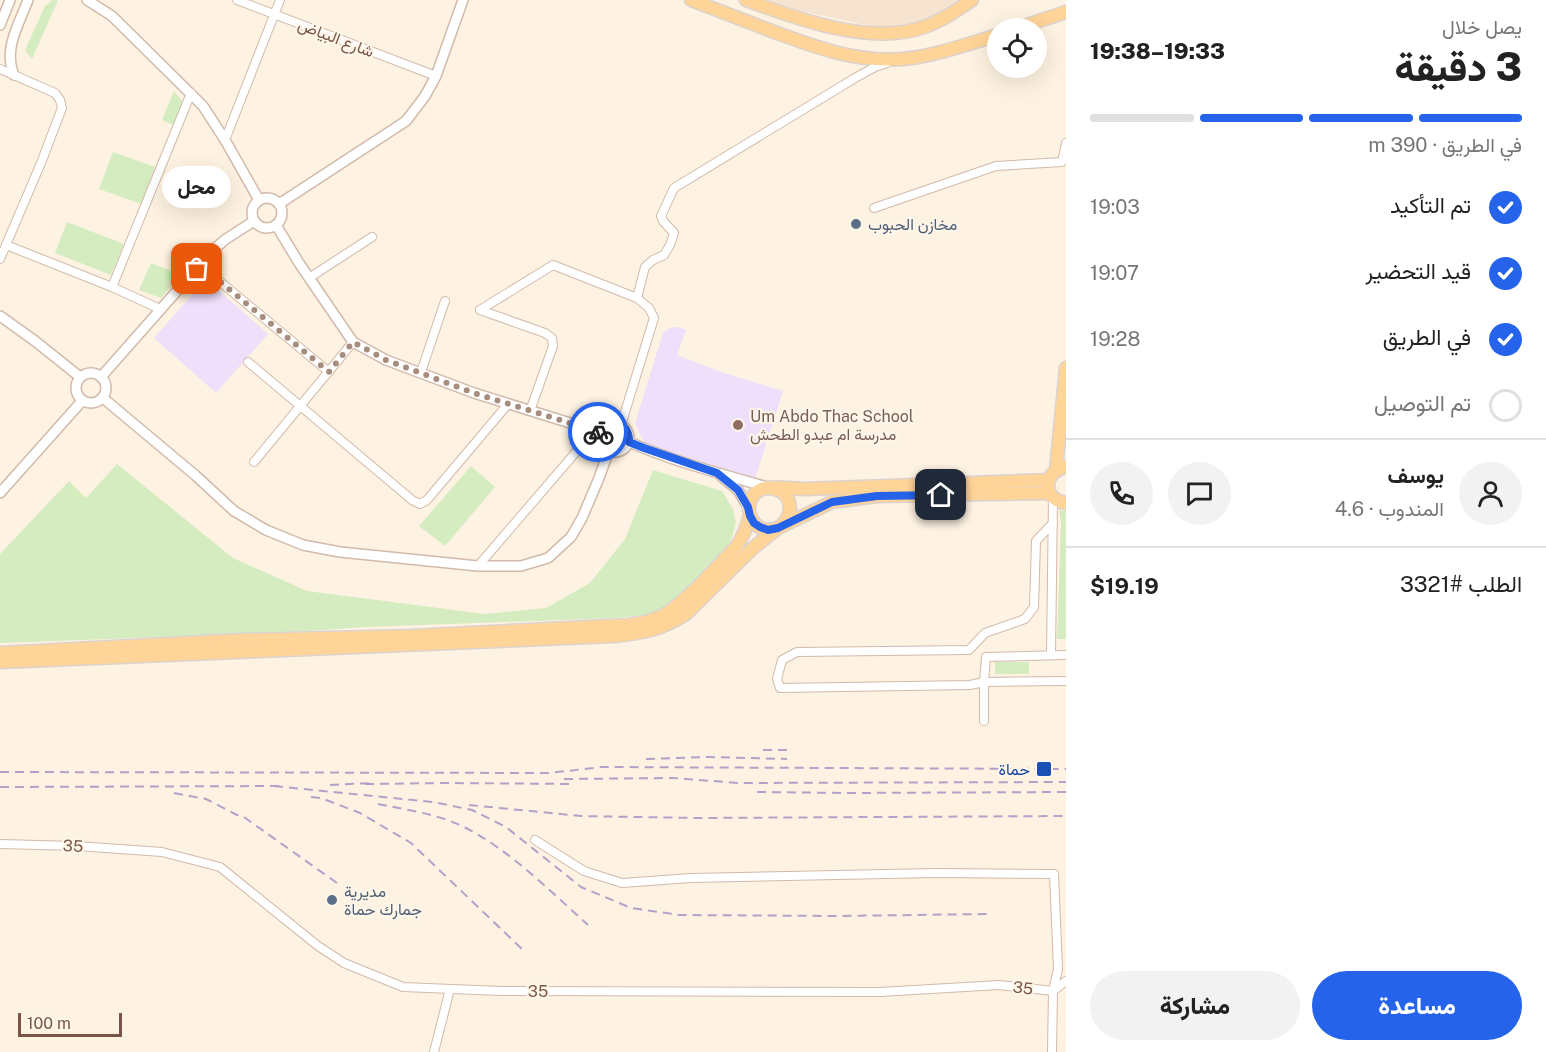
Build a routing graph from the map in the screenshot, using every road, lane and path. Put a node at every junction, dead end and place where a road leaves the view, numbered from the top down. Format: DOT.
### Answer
graph roads {
  1 [pos="10,0"];
  2 [pos="28,0"];
  3 [pos="87,0"];
  4 [pos="237,0"];
  5 [pos="280,0"];
  6 [pos="463,0"];
  7 [pos="692,0"];
  8 [pos="746,0"];
  9 [pos="972,0"];
  10 [pos="100,3"];
  11 [pos="1066,12"];
  12 [pos="274,15"];
  13 [pos="1047,18"];
  14 [pos="0,25"];
  15 [pos="987,38"];
  16 [pos="901,59"];
  17 [pos="0,69"];
  18 [pos="14,75"];
  19 [pos="436,76"];
  20 [pos="190,93"];
  21 [pos="225,140"];
  22 [pos="1066,143"];
  23 [pos="259,200"];
  24 [pos="279,204"];
  25 [pos="874,208"];
  26 [pos="254,221"];
  27 [pos="276,225"];
  28 [pos="372,237"];
  29 [pos="6,245"];
  30 [pos="0,259"];
  31 [pos="200,265"];
  32 [pos="309,278"];
  33 [pos="112,287"];
  34 [pos="637,298"];
  35 [pos="445,301"];
  36 [pos="160,309"];
  37 [pos="0,316"];
  38 [pos="353,342"];
  39 [pos="248,362"];
  40 [pos="1066,368"];
  41 [pos="329,372"];
  42 [pos="421,372"];
  43 [pos="80,377"];
  44 [pos="101,377"];
  45 [pos="103,398"];
  46 [pos="82,400"];
  47 [pos="508,404"];
  48 [pos="300,407"];
  49 [pos="530,411"];
  50 [pos="621,425"];
  51 [pos="598,432"];
  52 [pos="629,442"];
  53 [pos="609,450"];
  54 [pos="254,462"];
  55 [pos="717,473"];
  56 [pos="1055,482"];
  57 [pos="770,488"];
  58 [pos="0,493"];
  59 [pos="1066,503"];
  60 [pos="749,511"];
  61 [pos="1053,524"];
  62 [pos="778,528"];
  63 [pos="478,566"];
  64 [pos="0,653"];
  65 [pos="1051,655"];
  66 [pos="1066,655"];
  67 [pos="0,662"];
  68 [pos="1066,681"];
  69 [pos="984,682"];
  70 [pos="984,721"];
  71 [pos="535,840"];
  72 [pos="0,844"];
  73 [pos="1066,981"];
  74 [pos="450,989"];
  75 [pos="1053,991"];
  76 [pos="434,1052"];
  77 [pos="1052,1052"];
  1 -- 14 [label="street"];
  2 -- 18 [label="street"];
  3 -- 10 [label="street"];
  4 -- 12 [label="street, شارع البياض"];
  5 -- 12 [label="street"];
  6 -- 19 [label="street"];
  7 -- 16 [label="main road"];
  8 -- 9 [label="main road"];
  10 -- 20 [label="street"];
  11 -- 13 [label="main road"];
  12 -- 19 [label="street, شارع البياض"];
  12 -- 21 [label="street"];
  15 -- 16 [label="main road"];
  16 -- 34 [label="street"];
  17 -- 18 [label="street"];
  18 -- 29 [label="street"];
  19 -- 24 [label="street"];
  20 -- 21 [label="street"];
  20 -- 33 [label="street"];
  21 -- 23 [label="street"];
  22 -- 25 [label="street"];
  23 -- 24 [label="street"];
  23 -- 26 [label="street"];
  24 -- 27 [label="street"];
  26 -- 27 [label="street"];
  26 -- 31 [label="street"];
  27 -- 32 [label="street"];
  28 -- 32 [label="street"];
  29 -- 30 [label="street"];
  29 -- 33 [label="street"];
  31 -- 36 [label="street"];
  31 -- 41 [label="street"];
  32 -- 38 [label="street"];
  33 -- 36 [label="street"];
  34 -- 49 [label="street"];
  34 -- 50 [label="street"];
  35 -- 42 [label="street"];
  36 -- 44 [label="street"];
  37 -- 43 [label="street"];
  38 -- 41 [label="street"];
  38 -- 42 [label="street"];
  39 -- 48 [label="street"];
  40 -- 56 [label="main road"];
  41 -- 48 [label="street"];
  42 -- 47 [label="street"];
  43 -- 44 [label="street"];
  43 -- 46 [label="street"];
  44 -- 45 [label="street"];
  45 -- 46 [label="street"];
  45 -- 63 [label="street"];
  46 -- 58 [label="street"];
  47 -- 48 [label="street"];
  47 -- 49 [label="street"];
  48 -- 54 [label="street"];
  49 -- 51 [label="street"];
  50 -- 51 [label="street"];
  50 -- 52 [label="street"];
  51 -- 53 [label="street"];
  51 -- 63 [label="street"];
  52 -- 53 [label="street"];
  52 -- 55 [label="street"];
  53 -- 63 [label="street"];
  55 -- 57 [label="street"];
  55 -- 60 [label="street"];
  56 -- 57 [label="main road"];
  56 -- 59 [label="main road"];
  56 -- 61 [label="street"];
  56 -- 62 [label="main road"];
  57 -- 60 [label="main road"];
  57 -- 62 [label="main road"];
  60 -- 62 [label="main road"];
  60 -- 64 [label="main road"];
  61 -- 65 [label="street"];
  61 -- 69 [label="street"];
  62 -- 67 [label="main road"];
  65 -- 66 [label="street"];
  65 -- 69 [label="street"];
  68 -- 69 [label="street"];
  69 -- 70 [label="street"];
  71 -- 75 [label="street"];
  72 -- 74 [label="street, 35"];
  73 -- 75 [label="street"];
  74 -- 75 [label="street, 35"];
  74 -- 76 [label="street"];
  75 -- 77 [label="street, 35"];
}
